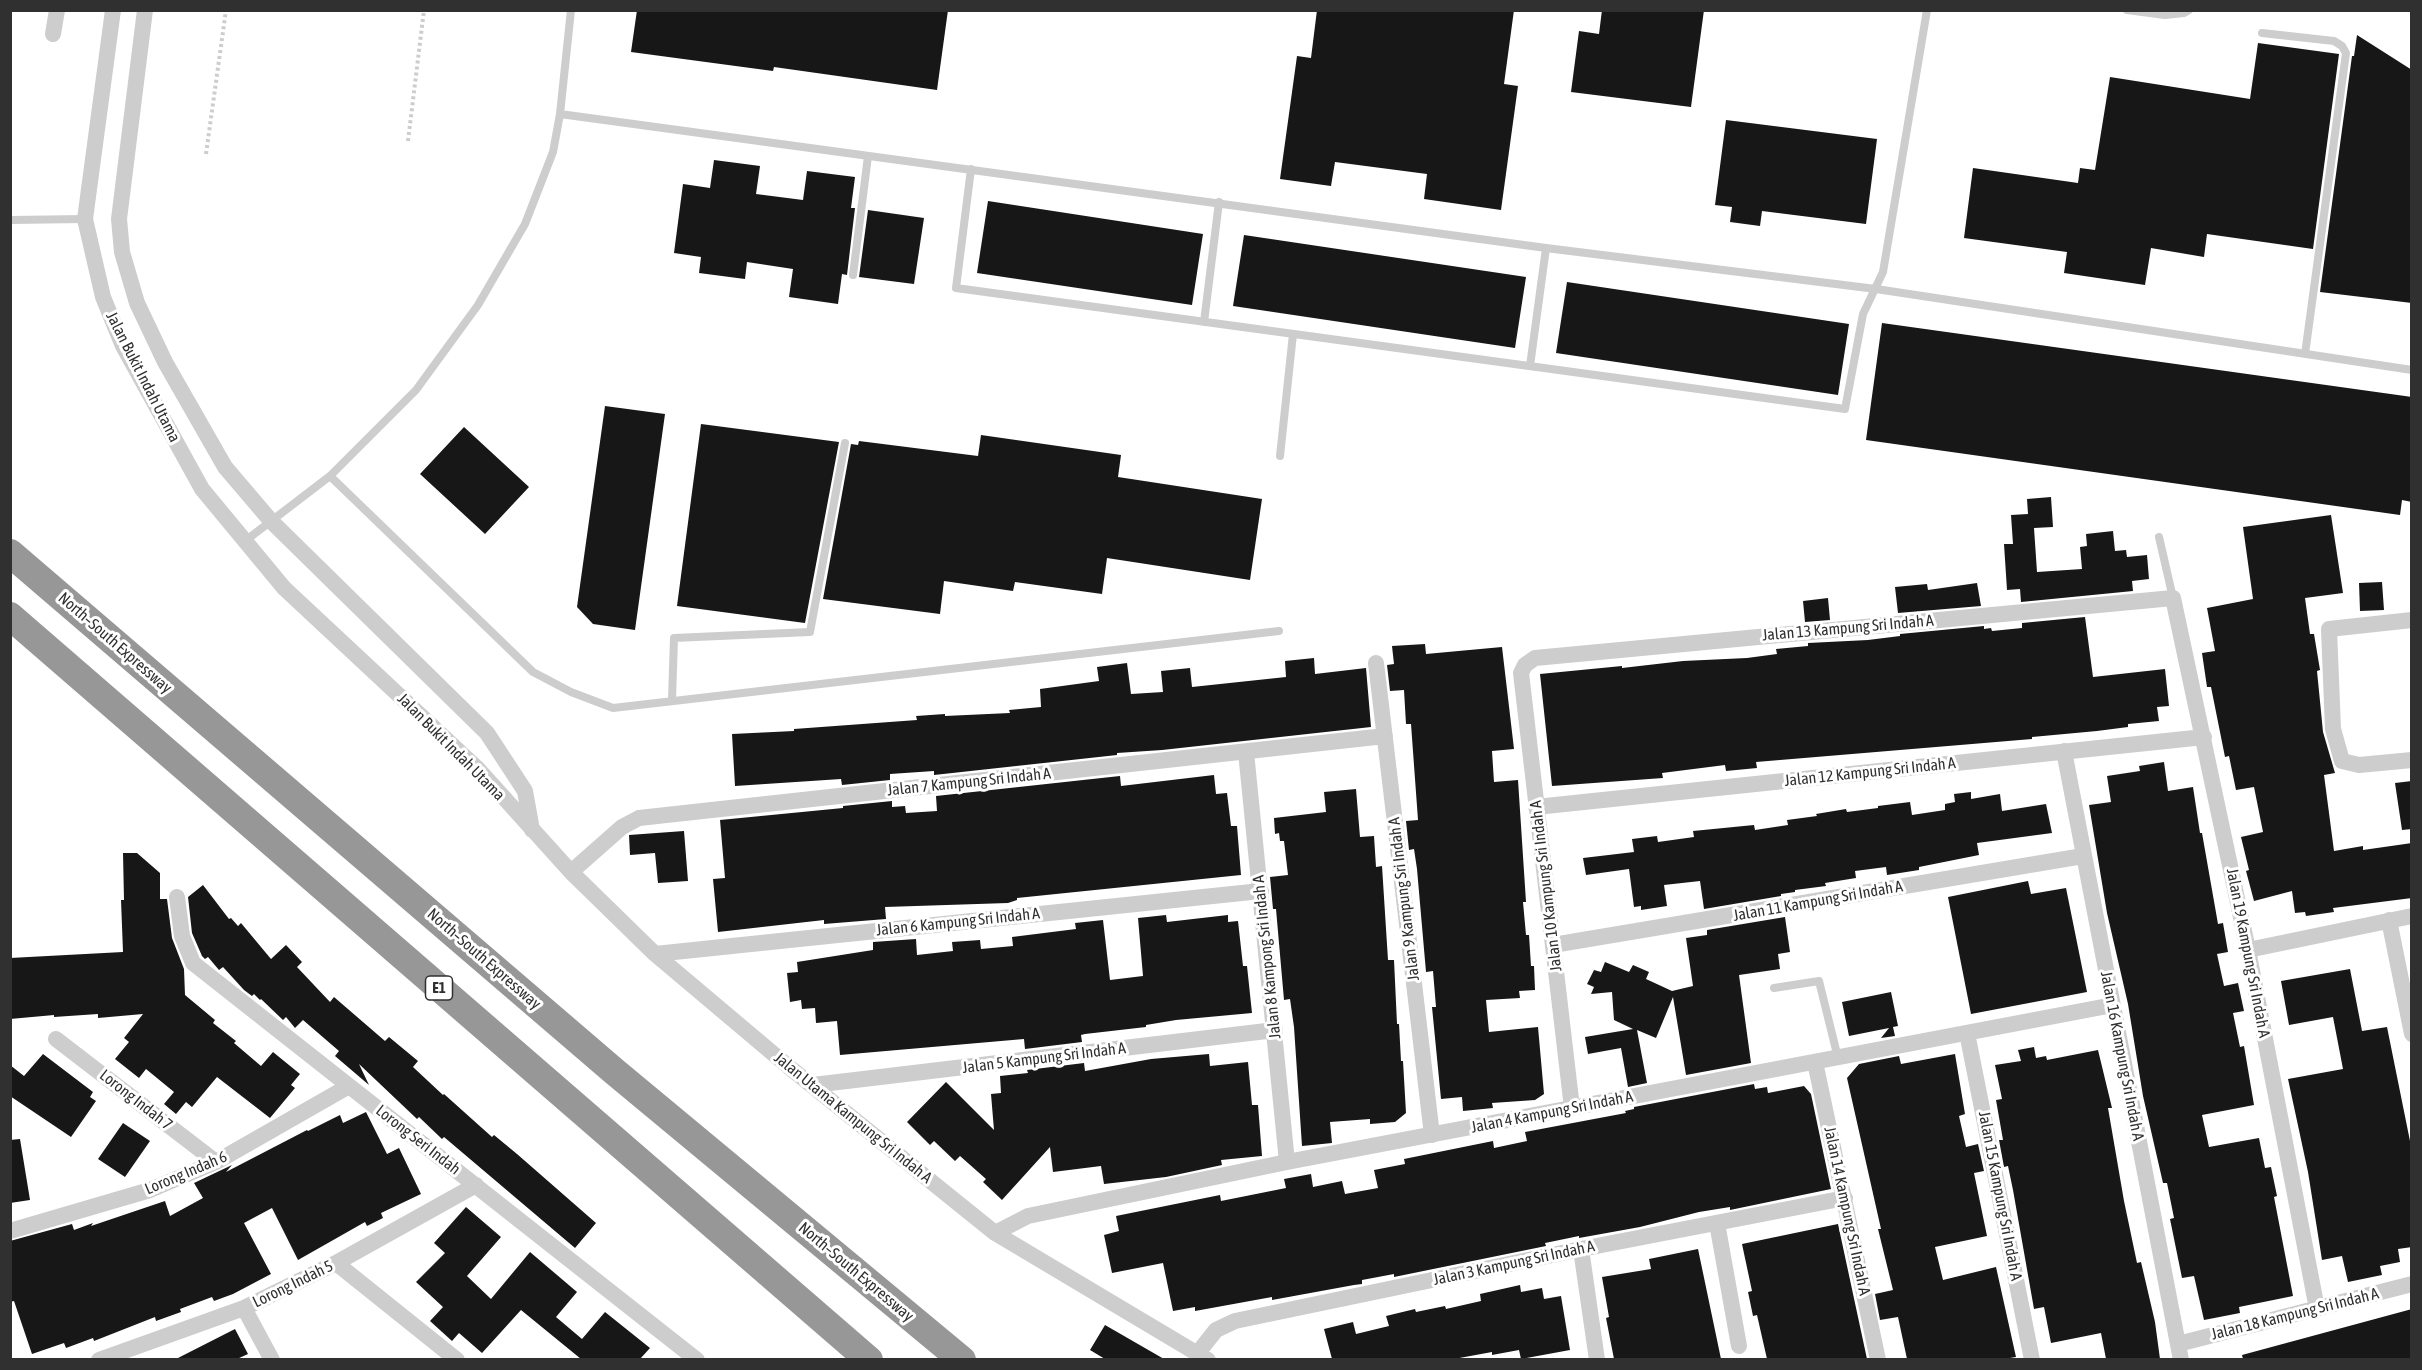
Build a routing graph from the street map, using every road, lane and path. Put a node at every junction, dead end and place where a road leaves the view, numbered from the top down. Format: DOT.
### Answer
graph roads {
  1 [pos="57,10"];
  2 [pos="113,10"];
  3 [pos="145,10"];
  4 [pos="226,10"];
  5 [pos="424,10"];
  6 [pos="572,10"];
  7 [pos="1927,10"];
  8 [pos="2127,10"];
  9 [pos="2189,10"];
  10 [pos="2262,33"];
  11 [pos="53,34"];
  12 [pos="560,114"];
  13 [pos="408,141"];
  14 [pos="206,154"];
  15 [pos="868,156"];
  16 [pos="971,169"];
  17 [pos="1219,202"];
  18 [pos="85,219"];
  19 [pos="10,220"];
  20 [pos="1546,248"];
  21 [pos="853,275"];
  22 [pos="1876,289"];
  23 [pos="1204,322"];
  24 [pos="1293,334"];
  25 [pos="2305,354"];
  26 [pos="1530,366"];
  27 [pos="2412,370"];
  28 [pos="845,443"];
  29 [pos="1280,456"];
  30 [pos="330,476"];
  31 [pos="271,521"];
  32 [pos="2159,537"];
  33 [pos="245,541"];
  34 [pos="10,553"];
  35 [pos="2173,598"];
  36 [pos="10,616"];
  37 [pos="2412,620"];
  38 [pos="1279,631"];
  39 [pos="1376,663"];
  40 [pos="1525,665"];
  41 [pos="672,700"];
  42 [pos="1385,736"];
  43 [pos="2204,737"];
  44 [pos="1246,752"];
  45 [pos="2064,752"];
  46 [pos="2412,760"];
  47 [pos="1536,807"];
  48 [pos="532,831"];
  49 [pos="2083,856"];
  50 [pos="571,872"];
  51 [pos="1261,891"];
  52 [pos="177,897"];
  53 [pos="2412,916"];
  54 [pos="2388,920"];
  55 [pos="1553,945"];
  56 [pos="2248,950"];
  57 [pos="656,954"];
  58 [pos="1774,988"];
  59 [pos="2113,1005"];
  60 [pos="1275,1030"];
  61 [pos="1967,1033"];
  62 [pos="2412,1034"];
  63 [pos="56,1039"];
  64 [pos="1838,1058"];
  65 [pos="1815,1062"];
  66 [pos="813,1085"];
  67 [pos="349,1086"];
  68 [pos="1572,1108"];
  69 [pos="1432,1135"];
  70 [pos="216,1162"];
  71 [pos="1287,1162"];
  72 [pos="477,1185"];
  73 [pos="1845,1198"];
  74 [pos="1717,1223"];
  75 [pos="10,1232"];
  76 [pos="995,1233"];
  77 [pos="1581,1249"];
  78 [pos="336,1263"];
  79 [pos="2412,1284"];
  80 [pos="244,1308"];
  81 [pos="2317,1309"];
  82 [pos="1739,1346"];
  83 [pos="2179,1352"];
  84 [pos="1202,1357"];
  85 [pos="102,1359"];
  86 [pos="272,1359"];
  87 [pos="457,1359"];
  88 [pos="697,1359"];
  89 [pos="869,1359"];
  90 [pos="962,1359"];
  91 [pos="1597,1359"];
  92 [pos="1878,1359"];
  93 [pos="2032,1359"];
  1 -- 11 [label="street"];
  2 -- 18 [label="street, Jalan Bukit Indah Utama"];
  3 -- 31 [label="street, Jalan Bukit Indah Utama"];
  4 -- 14 [label="path"];
  5 -- 13 [label="path"];
  6 -- 12 [label="lane"];
  7 -- 22 [label="lane"];
  8 -- 9 [label="lane"];
  10 -- 25 [label="lane"];
  12 -- 15 [label="lane"];
  12 -- 30 [label="lane"];
  15 -- 16 [label="lane"];
  15 -- 21 [label="lane"];
  16 -- 17 [label="lane"];
  16 -- 23 [label="lane"];
  17 -- 20 [label="lane"];
  17 -- 23 [label="lane"];
  18 -- 19 [label="lane"];
  18 -- 33 [label="street, Jalan Bukit Indah Utama"];
  20 -- 22 [label="lane"];
  20 -- 26 [label="lane"];
  22 -- 25 [label="lane"];
  22 -- 26 [label="lane"];
  23 -- 24 [label="lane"];
  24 -- 26 [label="lane"];
  24 -- 29 [label="lane"];
  25 -- 27 [label="lane"];
  28 -- 41 [label="lane"];
  30 -- 31 [label="lane"];
  30 -- 41 [label="lane"];
  31 -- 33 [label="lane"];
  31 -- 48 [label="street, Jalan Bukit Indah Utama"];
  32 -- 35 [label="lane"];
  33 -- 48 [label="street, Jalan Bukit Indah Utama"];
  34 -- 90 [label="highway, North–South Expressway"];
  35 -- 40 [label="street, Jalan 13 Kampung Sri Indah A"];
  35 -- 43 [label="street, Jalan 19 Kampung Sri Indah A"];
  36 -- 89 [label="highway, E1"];
  37 -- 46 [label="street"];
  38 -- 41 [label="lane"];
  39 -- 42 [label="street, Jalan 9 Kampung Sri Indah A"];
  40 -- 47 [label="street, Jalan 10 Kampung Sri Indah A"];
  42 -- 44 [label="street, Jalan 7 Kampung Sri Indah A"];
  42 -- 69 [label="street, Jalan 9 Kampung Sri Indah A"];
  43 -- 45 [label="street, Jalan 12 Kampung Sri Indah A"];
  43 -- 56 [label="street, Jalan 19 Kampung Sri Indah A"];
  44 -- 50 [label="street, Jalan 7 Kampung Sri Indah A"];
  44 -- 51 [label="street, Jalan 8 Kampong Sri Indah A"];
  45 -- 47 [label="street, Jalan 12 Kampung Sri Indah A"];
  45 -- 49 [label="street, Jalan 16 Kampung Sri Indah A"];
  47 -- 55 [label="street, Jalan 10 Kampung Sri Indah A"];
  48 -- 50 [label="street, Jalan Utama Kampung Sri Indah A"];
  49 -- 55 [label="street, Jalan 11 Kampung Sri Indah A"];
  49 -- 59 [label="street, Jalan 16 Kampung Sri Indah A"];
  50 -- 57 [label="street, Jalan Utama Kampung Sri Indah A"];
  51 -- 57 [label="street, Jalan 6 Kampung Sri Indah A"];
  51 -- 60 [label="street, Jalan 8 Kampong Sri Indah A"];
  52 -- 67 [label="street, Lorong Seri Indah"];
  53 -- 54 [label="street"];
  54 -- 56 [label="street"];
  54 -- 62 [label="street"];
  55 -- 68 [label="street, Jalan 10 Kampung Sri Indah A"];
  56 -- 81 [label="street, Jalan 19 Kampung Sri Indah A"];
  57 -- 66 [label="street, Jalan Utama Kampung Sri Indah A"];
  58 -- 64 [label="lane"];
  59 -- 61 [label="street, Jalan 4 Kampung Sri Indah A"];
  59 -- 83 [label="street, Jalan 16 Kampung Sri Indah A"];
  60 -- 66 [label="street, Jalan 5 Kampung Sri Indah A"];
  60 -- 71 [label="street, Jalan 8 Kampong Sri Indah A"];
  61 -- 64 [label="street, Jalan 4 Kampung Sri Indah A"];
  61 -- 93 [label="street, Jalan 15 Kampung Sri Indah A"];
  63 -- 70 [label="street, Lorong Indah 7"];
  64 -- 65 [label="street, Jalan 4 Kampung Sri Indah A"];
  65 -- 68 [label="street, Jalan 4 Kampung Sri Indah A"];
  65 -- 73 [label="street, Jalan 14 Kampung Sri Indah A"];
  66 -- 76 [label="street, Jalan Utama Kampung Sri Indah A"];
  67 -- 70 [label="street, Lorong Indah 6"];
  67 -- 72 [label="street, Lorong Seri Indah"];
  68 -- 69 [label="street, Jalan 4 Kampung Sri Indah A"];
  69 -- 71 [label="street, Jalan 4 Kampung Sri Indah A"];
  70 -- 75 [label="street, Lorong Indah 6"];
  71 -- 76 [label="street, Jalan 4 Kampung Sri Indah A"];
  72 -- 78 [label="street, Lorong Indah 5"];
  72 -- 88 [label="street, Lorong Seri Indah"];
  73 -- 74 [label="street, Jalan 3 Kampung Sri Indah A"];
  73 -- 92 [label="street, Jalan 14 Kampung Sri Indah A"];
  74 -- 77 [label="street, Jalan 3 Kampung Sri Indah A"];
  74 -- 82 [label="street"];
  76 -- 84 [label="street, Jalan Utama Kampung Sri Indah A"];
  77 -- 84 [label="street, Jalan 3 Kampung Sri Indah A"];
  77 -- 91 [label="street"];
  78 -- 80 [label="street, Lorong Indah 5"];
  78 -- 87 [label="street"];
  79 -- 81 [label="street, Jalan 18 Kampung Sri Indah A"];
  80 -- 85 [label="street, Lorong Indah 5"];
  80 -- 86 [label="street"];
  81 -- 83 [label="street, Jalan 18 Kampung Sri Indah A"];
}
